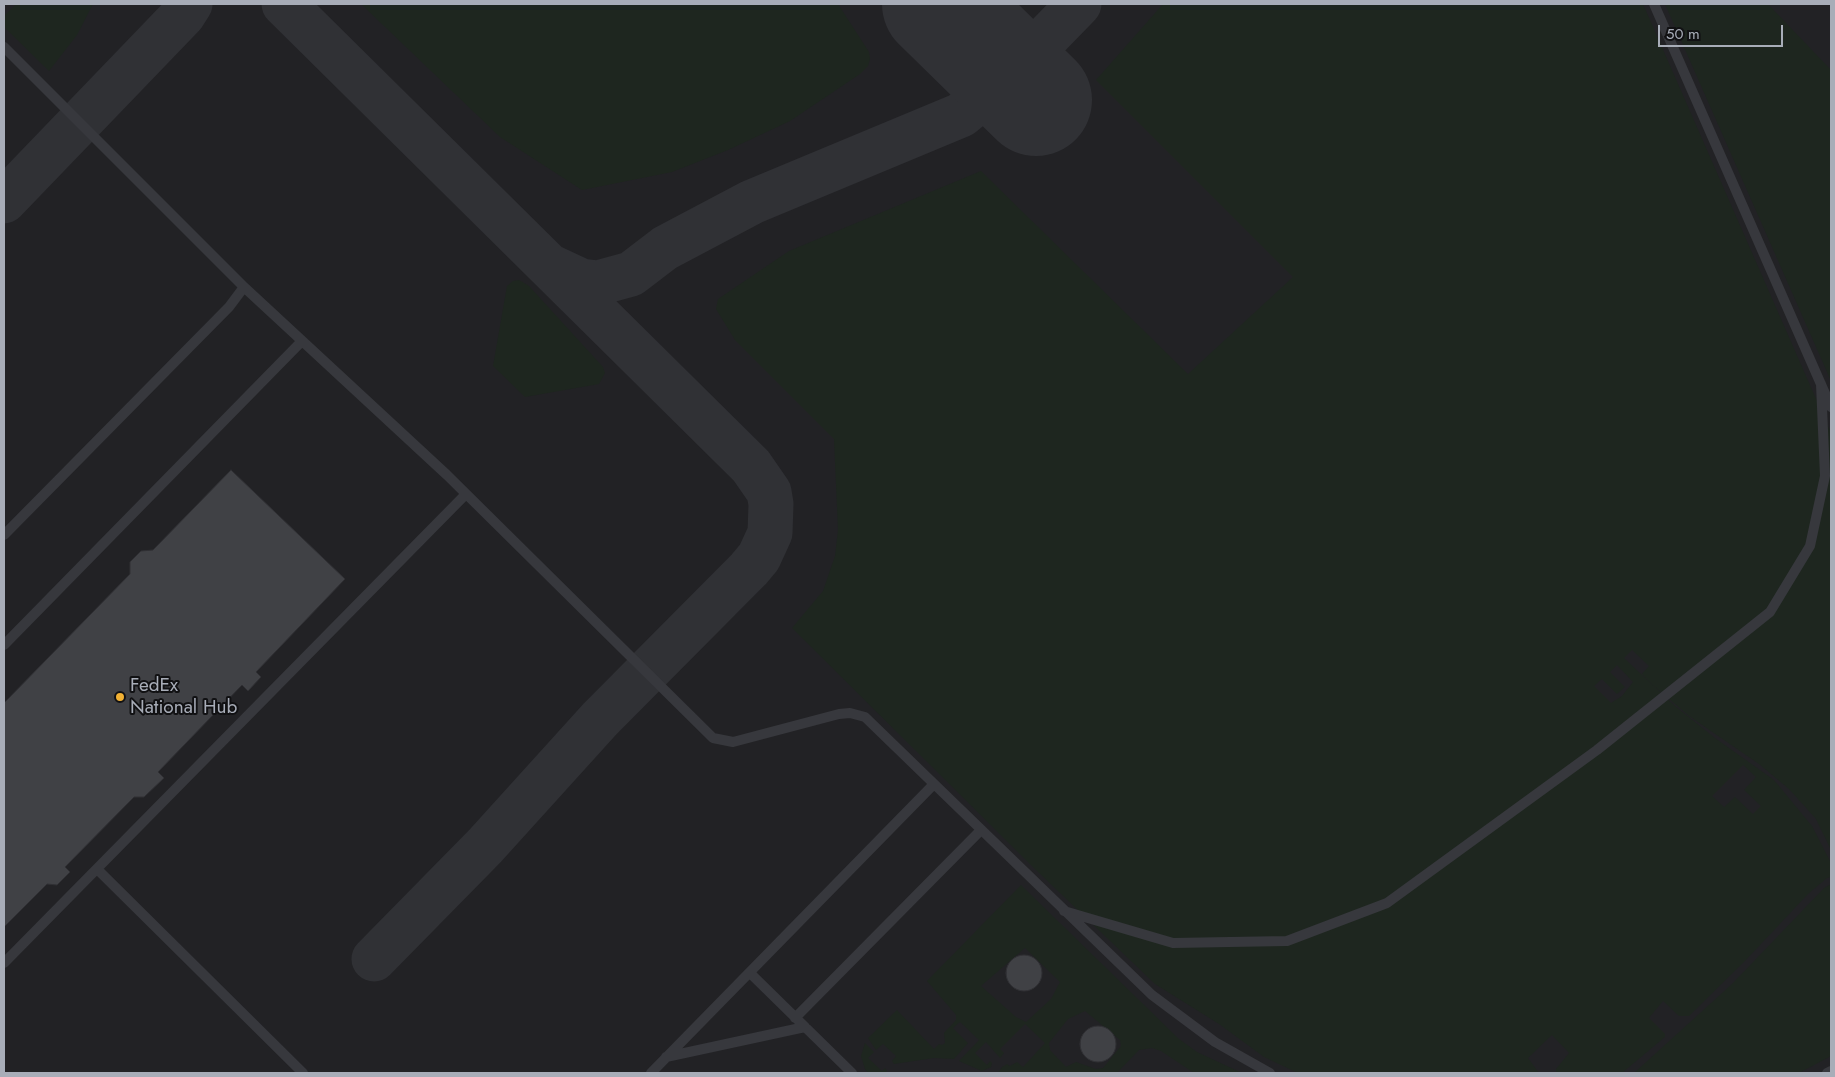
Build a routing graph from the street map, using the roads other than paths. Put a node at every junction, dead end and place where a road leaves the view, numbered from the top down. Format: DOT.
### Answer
graph roads {
  1 [pos="1654,4"];
  2 [pos="4,47"];
  3 [pos="244,287"];
  4 [pos="301,342"];
  5 [pos="1821,384"];
  6 [pos="1831,407"];
  7 [pos="466,494"];
  8 [pos="4,535"];
  9 [pos="4,644"];
  10 [pos="934,784"];
  11 [pos="981,830"];
  12 [pos="96,869"];
  13 [pos="1062,910"];
  14 [pos="4,963"];
  15 [pos="750,973"];
  16 [pos="795,1018"];
  17 [pos="805,1027"];
  18 [pos="666,1058"];
  19 [pos="1831,1071"];
  20 [pos="303,1073"];
  21 [pos="651,1073"];
  22 [pos="852,1073"];
  23 [pos="1270,1073"];
  24 [pos="1827,1073"];
  1 -- 5 [label="lane"];
  2 -- 3 [label="lane"];
  3 -- 4 [label="lane"];
  3 -- 8 [label="lane"];
  4 -- 7 [label="lane"];
  4 -- 9 [label="lane"];
  5 -- 6 [label="lane"];
  5 -- 13 [label="lane"];
  7 -- 10 [label="lane"];
  7 -- 12 [label="lane"];
  10 -- 11 [label="lane"];
  10 -- 15 [label="lane"];
  11 -- 13 [label="lane"];
  11 -- 16 [label="lane"];
  12 -- 14 [label="lane"];
  12 -- 20 [label="lane"];
  13 -- 23 [label="lane"];
  15 -- 16 [label="lane"];
  15 -- 18 [label="lane"];
  16 -- 17 [label="lane"];
  17 -- 18 [label="lane"];
  17 -- 22 [label="lane"];
  18 -- 21 [label="lane"];
  19 -- 24 [label="lane"];
}
